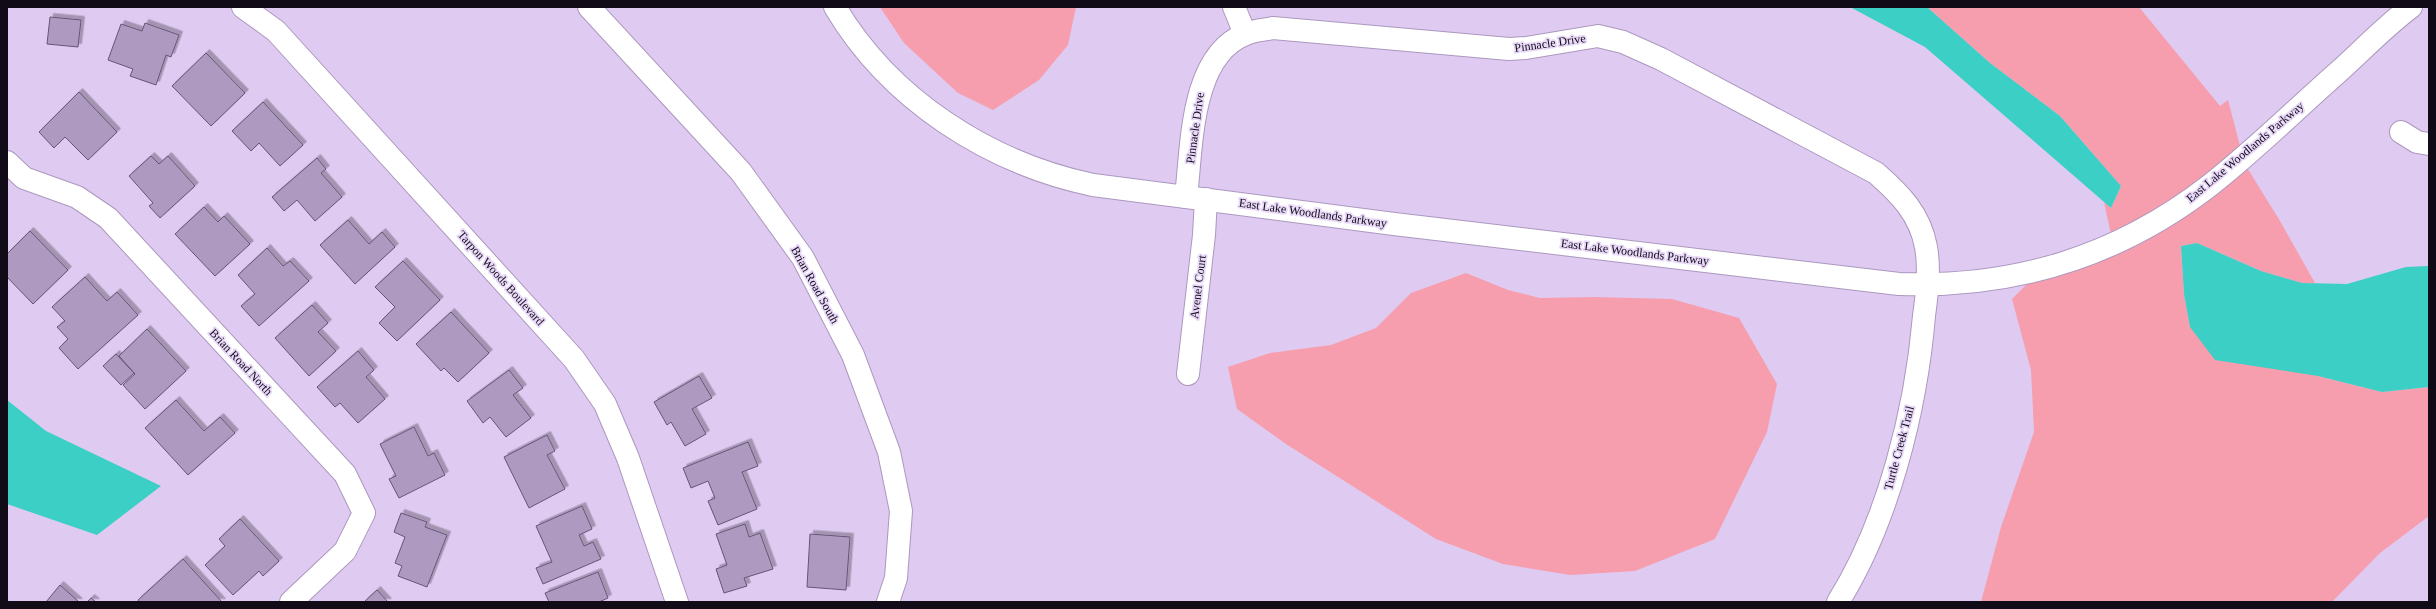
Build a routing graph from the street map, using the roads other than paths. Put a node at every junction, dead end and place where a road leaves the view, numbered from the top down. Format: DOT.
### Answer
graph roads {
  1 [pos="243,7"];
  2 [pos="589,7"];
  3 [pos="835,7"];
  4 [pos="1234,7"];
  5 [pos="2411,7"];
  6 [pos="1245,34"];
  7 [pos="2401,132"];
  8 [pos="2429,144"];
  9 [pos="7,162"];
  10 [pos="1196,198"];
  11 [pos="1927,285"];
  12 [pos="1188,374"];
  13 [pos="291,602"];
  14 [pos="677,602"];
  15 [pos="888,602"];
  16 [pos="1838,602"];
  1 -- 14 [label="street, Tarpon Woods Boulevard"];
  2 -- 15 [label="street, Brian Road South"];
  3 -- 10 [label="street, East Lake Woodlands Parkway"];
  4 -- 6 [label="street"];
  5 -- 11 [label="street, East Lake Woodlands Parkway"];
  6 -- 10 [label="street, Pinnacle Drive"];
  6 -- 11 [label="street, Pinnacle Drive"];
  7 -- 8 [label="street"];
  9 -- 13 [label="street, Brian Road North"];
  10 -- 11 [label="street, East Lake Woodlands Parkway"];
  10 -- 12 [label="street, Avenel Court"];
  11 -- 16 [label="street, Turtle Creek Trail"];
}
